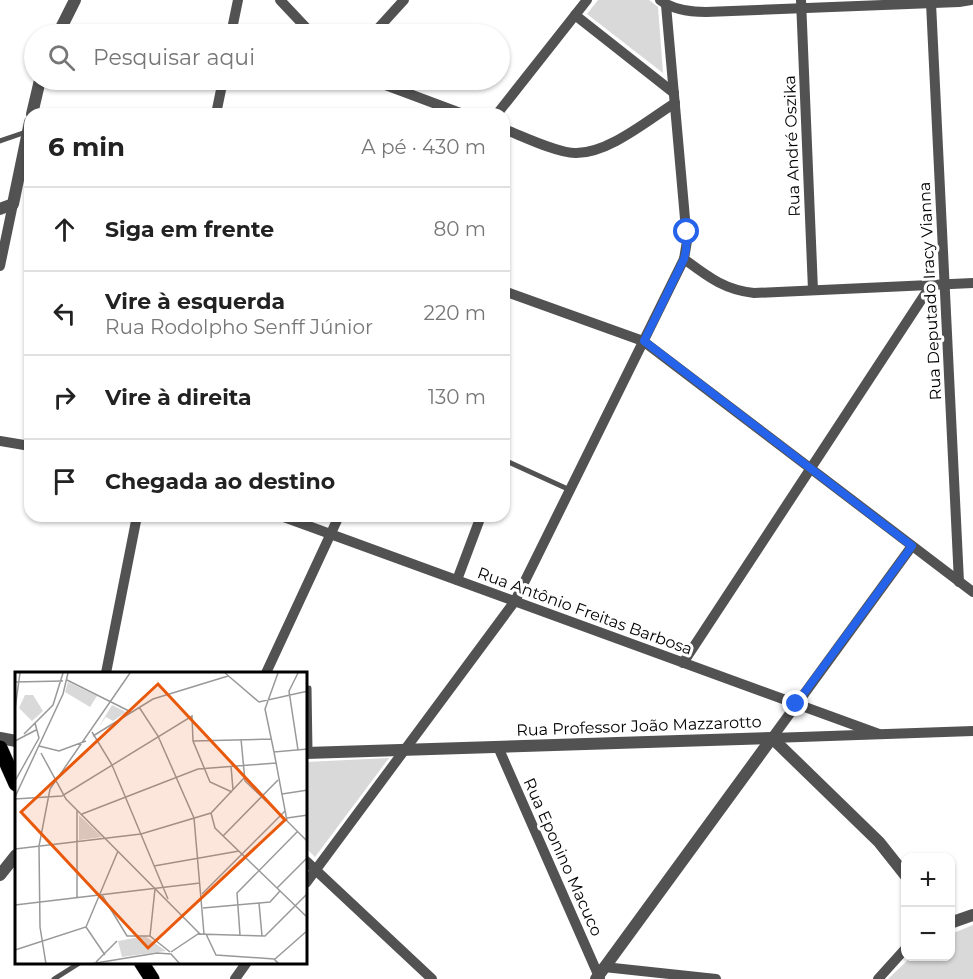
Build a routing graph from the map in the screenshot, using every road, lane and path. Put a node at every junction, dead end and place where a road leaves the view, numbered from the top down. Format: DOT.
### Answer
graph roads {
  1 [pos="75,0"];
  2 [pos="238,0"];
  3 [pos="280,0"];
  4 [pos="404,0"];
  5 [pos="587,0"];
  6 [pos="971,0"];
  7 [pos="663,2"];
  8 [pos="933,2"];
  9 [pos="801,4"];
  10 [pos="575,15"];
  11 [pos="63,24"];
  12 [pos="233,24"];
  13 [pos="303,24"];
  14 [pos="382,24"];
  15 [pos="38,90"];
  16 [pos="221,90"];
  17 [pos="399,90"];
  18 [pos="675,98"];
  19 [pos="33,108"];
  20 [pos="217,108"];
  21 [pos="447,108"];
  22 [pos="502,108"];
  23 [pos="24,129"];
  24 [pos="510,131"];
  25 [pos="0,141"];
  26 [pos="24,166"];
  27 [pos="13,204"];
  28 [pos="0,209"];
  29 [pos="684,259"];
  30 [pos="0,266"];
  31 [pos="973,283"];
  32 [pos="945,284"];
  33 [pos="932,285"];
  34 [pos="813,290"];
  35 [pos="510,293"];
  36 [pos="644,341"];
  37 [pos="0,441"];
  38 [pos="24,446"];
  39 [pos="510,463"];
  40 [pos="811,469"];
  41 [pos="570,490"];
  42 [pos="136,522"];
  43 [pos="298,522"];
  44 [pos="336,522"];
  45 [pos="478,522"];
  46 [pos="331,534"];
  47 [pos="912,546"];
  48 [pos="457,580"];
  49 [pos="959,582"];
  50 [pos="973,592"];
  51 [pos="515,601"];
  52 [pos="683,663"];
  53 [pos="106,672"];
  54 [pos="266,672"];
  55 [pos="309,688"];
  56 [pos="796,704"];
  57 [pos="973,731"];
  58 [pos="879,734"];
  59 [pos="0,738"];
  60 [pos="772,738"];
  61 [pos="15,741"];
  62 [pos="498,747"];
  63 [pos="0,748"];
  64 [pos="404,750"];
  65 [pos="308,753"];
  66 [pos="15,782"];
  67 [pos="15,856"];
  68 [pos="308,863"];
  69 [pos="316,870"];
  70 [pos="901,870"];
  71 [pos="0,875"];
  72 [pos="308,880"];
  73 [pos="973,915"];
  74 [pos="955,922"];
  75 [pos="901,954"];
  76 [pos="79,964"];
  77 [pos="142,964"];
  78 [pos="246,964"];
  79 [pos="600,975"];
  80 [pos="54,979"];
  81 [pos="152,979"];
  82 [pos="235,979"];
  83 [pos="432,979"];
  84 [pos="716,979"];
  85 [pos="878,979"];
  1 -- 11 [label="street"];
  2 -- 12 [label="street"];
  3 -- 13 [label="street"];
  4 -- 14 [label="street"];
  5 -- 10 [label="street"];
  6 -- 8 [label="street"];
  7 -- 9 [label="street"];
  7 -- 18 [label="street"];
  8 -- 9 [label="street"];
  8 -- 32 [label="street, Rua Deputado Iracy Vianna"];
  9 -- 34 [label="street, Rua André Oszika"];
  10 -- 18 [label="street"];
  10 -- 22 [label="street"];
  15 -- 19 [label="street"];
  16 -- 20 [label="street"];
  17 -- 21 [label="street"];
  18 -- 24 [label="street"];
  18 -- 29 [label="street"];
  23 -- 25 [label="lane"];
  26 -- 27 [label="street"];
  27 -- 28 [label="street"];
  27 -- 30 [label="street"];
  29 -- 34 [label="street"];
  29 -- 36 [label="street"];
  31 -- 32 [label="street"];
  32 -- 33 [label="street"];
  32 -- 49 [label="street, Rua Deputado Iracy Vianna"];
  33 -- 34 [label="street"];
  33 -- 40 [label="street"];
  35 -- 36 [label="street"];
  36 -- 40 [label="street"];
  36 -- 41 [label="street"];
  37 -- 38 [label="street"];
  39 -- 41 [label="lane"];
  40 -- 47 [label="street"];
  40 -- 52 [label="street"];
  41 -- 51 [label="street"];
  42 -- 53 [label="street"];
  43 -- 46 [label="street, Rua Antônio Freitas Barbosa"];
  44 -- 46 [label="street"];
  45 -- 48 [label="street"];
  46 -- 48 [label="street, Rua Antônio Freitas Barbosa"];
  46 -- 54 [label="street"];
  47 -- 49 [label="street"];
  47 -- 56 [label="street"];
  48 -- 51 [label="street, Rua Antônio Freitas Barbosa"];
  49 -- 50 [label="street"];
  51 -- 52 [label="street, Rua Antônio Freitas Barbosa"];
  51 -- 64 [label="street"];
  52 -- 56 [label="street, Rua Antônio Freitas Barbosa"];
  55 -- 65 [label="lane"];
  56 -- 58 [label="street, Rua Antônio Freitas Barbosa"];
  56 -- 60 [label="street"];
  57 -- 58 [label="street, Rua Professor João Mazzarotto"];
  58 -- 60 [label="street, Rua Professor João Mazzarotto"];
  59 -- 61 [label="street"];
  60 -- 62 [label="street, Rua Professor João Mazzarotto"];
  60 -- 70 [label="street"];
  60 -- 79 [label="street"];
  62 -- 64 [label="street, Rua Professor João Mazzarotto"];
  62 -- 79 [label="street, Rua Eponino Macuco"];
  63 -- 66 [label="main road"];
  64 -- 65 [label="street, Rua Professor João Mazzarotto"];
  64 -- 69 [label="street"];
  67 -- 71 [label="street"];
  68 -- 69 [label="street"];
  69 -- 72 [label="street"];
  69 -- 83 [label="street"];
  73 -- 74 [label="street"];
  75 -- 85 [label="street"];
  76 -- 80 [label="lane"];
  77 -- 81 [label="main road"];
  78 -- 82 [label="street"];
  79 -- 84 [label="street"];
}
